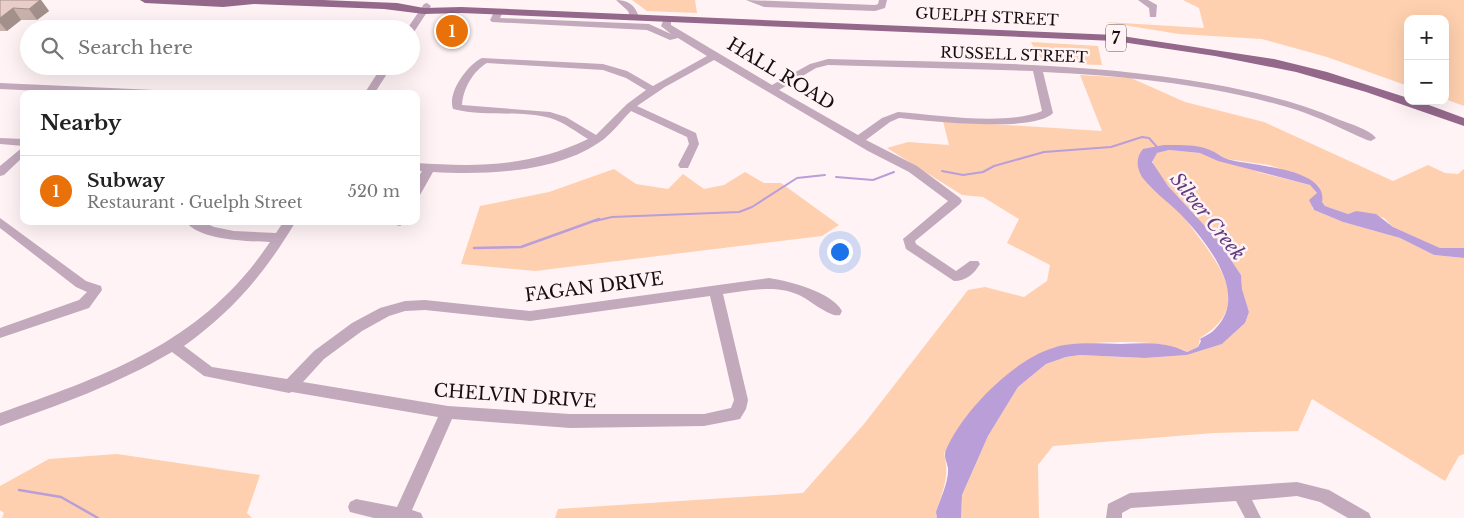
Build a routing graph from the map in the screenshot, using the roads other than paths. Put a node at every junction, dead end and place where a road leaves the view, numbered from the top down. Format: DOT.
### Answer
graph roads {
  1 [pos="145,0"];
  2 [pos="239,0"];
  3 [pos="620,0"];
  4 [pos="750,0"];
  5 [pos="883,0"];
  6 [pos="1142,0"];
  7 [pos="181,1"];
  8 [pos="251,2"];
  9 [pos="426,9"];
  10 [pos="498,12"];
  11 [pos="1153,15"];
  12 [pos="634,17"];
  13 [pos="668,18"];
  14 [pos="692,19"];
  15 [pos="418,20"];
  16 [pos="649,27"];
  17 [pos="686,39"];
  18 [pos="716,56"];
  19 [pos="1038,70"];
  20 [pos="381,75"];
  21 [pos="0,86"];
  22 [pos="773,89"];
  23 [pos="88,90"];
  24 [pos="372,90"];
  25 [pos="653,90"];
  26 [pos="630,107"];
  27 [pos="1464,122"];
  28 [pos="1371,138"];
  29 [pos="595,139"];
  30 [pos="858,140"];
  31 [pos="0,141"];
  32 [pos="20,143"];
  33 [pos="20,154"];
  34 [pos="684,165"];
  35 [pos="420,167"];
  36 [pos="429,168"];
  37 [pos="0,172"];
  38 [pos="420,185"];
  39 [pos="0,222"];
  40 [pos="196,225"];
  41 [pos="287,225"];
  42 [pos="279,238"];
  43 [pos="974,264"];
  44 [pos="715,290"];
  45 [pos="835,311"];
  46 [pos="0,333"];
  47 [pos="174,346"];
  48 [pos="290,387"];
  49 [pos="448,412"];
  50 [pos="0,420"];
  51 [pos="1241,494"];
  52 [pos="356,507"];
  53 [pos="408,517"];
  54 [pos="1114,518"];
  55 [pos="1253,518"];
  56 [pos="1363,518"];
  1 -- 7 [label="main road, GUELPH STREET"];
  2 -- 8 [label="main road, GUELPH STREET"];
  3 -- 12 [label="street"];
  4 -- 5 [label="street"];
  6 -- 11 [label="street"];
  7 -- 8 [label="main road, GUELPH STREET"];
  8 -- 9 [label="main road, GUELPH STREET"];
  9 -- 10 [label="main road, GUELPH STREET"];
  9 -- 15 [label="street"];
  10 -- 12 [label="main road, GUELPH STREET"];
  10 -- 16 [label="street, GUELPH STREET"];
  12 -- 13 [label="main road, GUELPH STREET"];
  13 -- 14 [label="main road, GUELPH STREET / 7"];
  13 -- 17 [label="street, HALL ROAD"];
  14 -- 17 [label="street"];
  14 -- 27 [label="main road, GUELPH STREET / 7"];
  16 -- 17 [label="street, HALL ROAD"];
  17 -- 18 [label="street, HALL ROAD"];
  18 -- 22 [label="street, HALL ROAD"];
  18 -- 25 [label="street"];
  19 -- 22 [label="street, RUSSELL STREET"];
  19 -- 28 [label="street, RUSSELL STREET"];
  19 -- 30 [label="street"];
  20 -- 24 [label="street"];
  21 -- 23 [label="street"];
  22 -- 30 [label="street, HALL ROAD"];
  25 -- 26 [label="street"];
  25 -- 29 [label="street"];
  26 -- 29 [label="street"];
  26 -- 34 [label="street"];
  29 -- 36 [label="street"];
  30 -- 43 [label="street, HALL ROAD"];
  31 -- 32 [label="street"];
  33 -- 37 [label="street"];
  35 -- 36 [label="street"];
  36 -- 38 [label="street"];
  39 -- 46 [label="street"];
  40 -- 42 [label="street"];
  41 -- 42 [label="street"];
  42 -- 47 [label="street"];
  44 -- 45 [label="street, FAGAN DRIVE"];
  44 -- 48 [label="street, FAGAN DRIVE"];
  44 -- 49 [label="street, CHELVIN DRIVE"];
  47 -- 48 [label="street, CHELVIN DRIVE"];
  47 -- 50 [label="street"];
  48 -- 49 [label="street, CHELVIN DRIVE"];
  49 -- 53 [label="street"];
  51 -- 54 [label="street"];
  51 -- 55 [label="street"];
  51 -- 56 [label="street"];
  52 -- 53 [label="street"];
}
